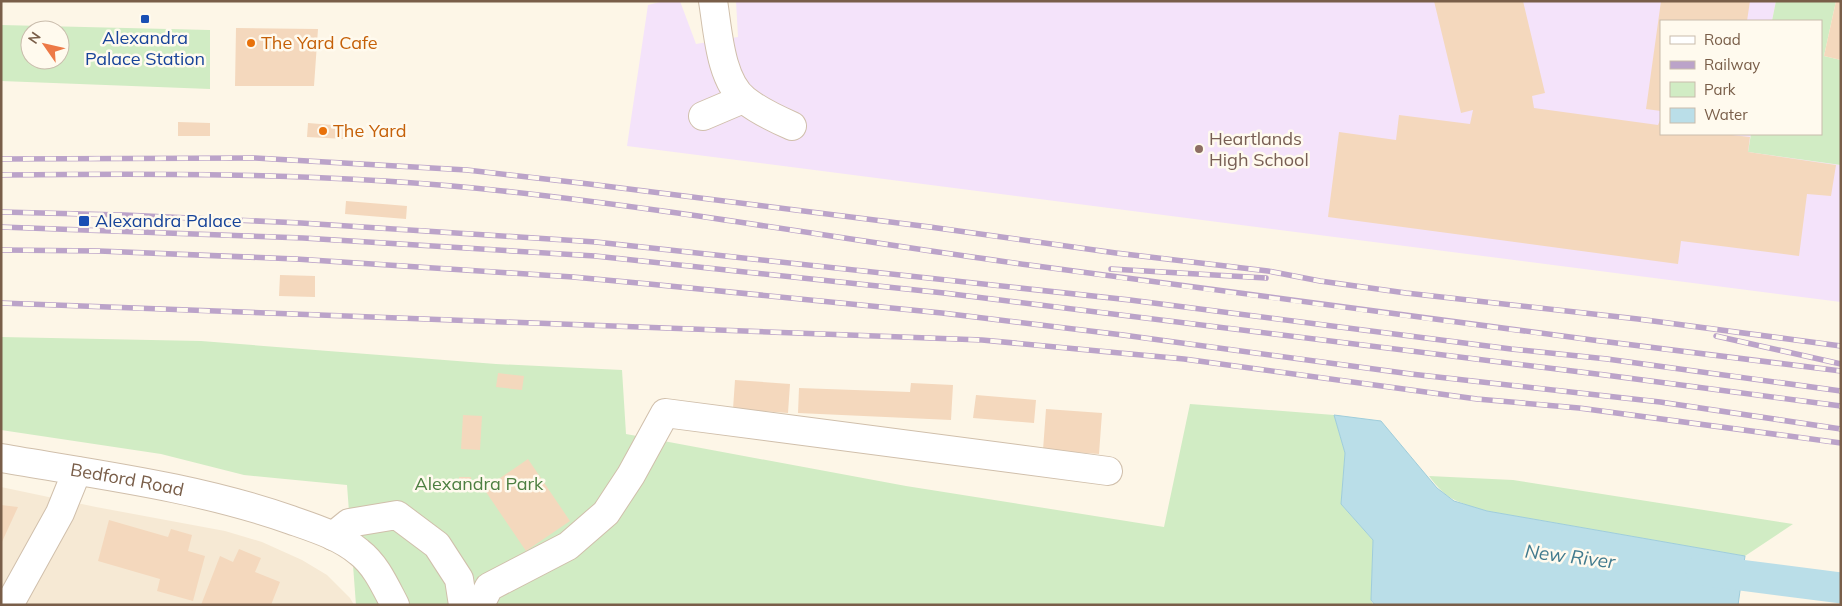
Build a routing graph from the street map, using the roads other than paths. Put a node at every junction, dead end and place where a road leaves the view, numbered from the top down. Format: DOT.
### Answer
graph roads {
  1 [pos="713,1"];
  2 [pos="743,99"];
  3 [pos="703,116"];
  4 [pos="792,126"];
  5 [pos="1,458"];
  6 [pos="77,471"];
  7 [pos="1108,471"];
  8 [pos="334,536"];
  9 [pos="9,605"];
  10 [pos="395,605"];
  11 [pos="463,605"];
  12 [pos="480,605"];
  1 -- 2 [label="street"];
  2 -- 3 [label="street"];
  2 -- 4 [label="street"];
  5 -- 6 [label="street, Bedford Road"];
  6 -- 8 [label="street, Bedford Road"];
  6 -- 9 [label="street"];
  7 -- 12 [label="street"];
  8 -- 10 [label="street, Bedford Road"];
  8 -- 11 [label="street"];
}
